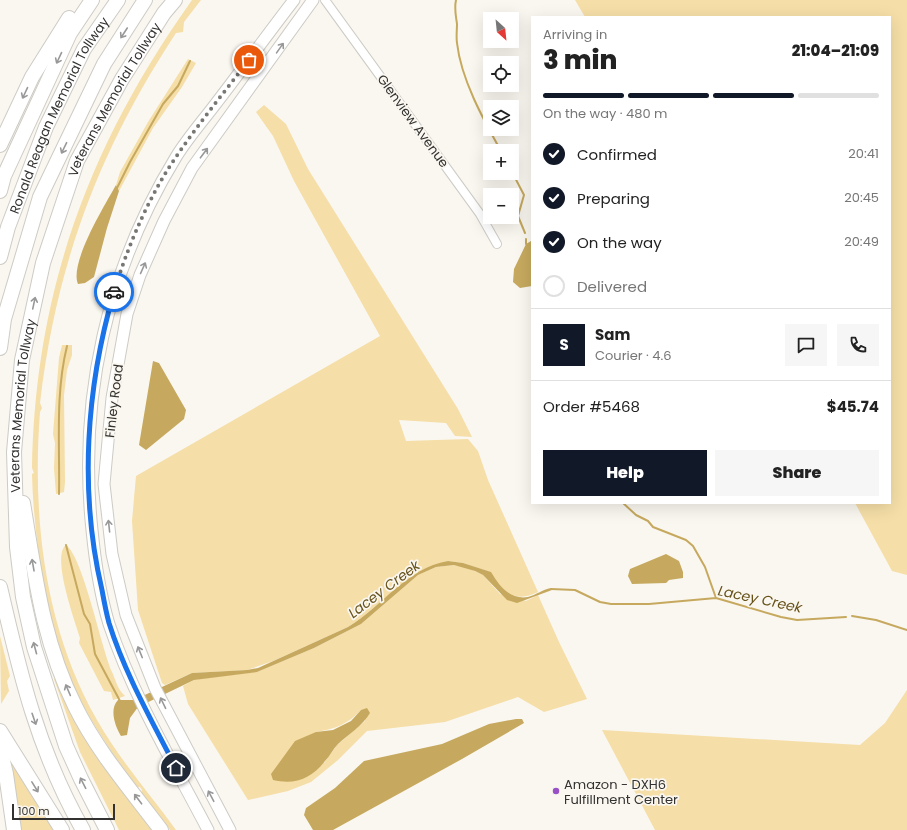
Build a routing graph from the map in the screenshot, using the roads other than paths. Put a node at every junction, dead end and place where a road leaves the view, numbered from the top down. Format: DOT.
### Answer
graph roads {
  1 [pos="82,0"];
  2 [pos="92,0"];
  3 [pos="118,0"];
  4 [pos="145,0"];
  5 [pos="175,0"];
  6 [pos="294,0"];
  7 [pos="313,0"];
  8 [pos="325,0"];
  9 [pos="0,146"];
  10 [pos="0,191"];
  11 [pos="497,244"];
  12 [pos="0,257"];
  13 [pos="0,348"];
  14 [pos="14,452"];
  15 [pos="0,587"];
  16 [pos="0,731"];
  17 [pos="0,748"];
  18 [pos="14,830"];
  19 [pos="62,830"];
  20 [pos="83,830"];
  21 [pos="108,830"];
  22 [pos="161,830"];
  23 [pos="208,830"];
  24 [pos="230,830"];
  1 -- 9 [label="highway, one-way"];
  2 -- 10 [label="highway, Ronald Reagan Memorial Tollway, one-way"];
  3 -- 12 [label="highway, Ronald Reagan Memorial Tollway"];
  4 -- 13 [label="highway, Veterans Memorial Tollway, one-way"];
  14 -- 5 [label="highway, Veterans Memorial Tollway, one-way"];
  6 -- 23 [label="main road, Finley Road"];
  24 -- 7 [label="main road, Finley Road, one-way"];
  8 -- 11 [label="street, Glenview Avenue"];
  21 -- 14 [label="highway, Veterans Memorial Tollway, one-way"];
  22 -- 14 [label="highway, one-way"];
  15 -- 20 [label="highway, one-way"];
  16 -- 19 [label="highway, one-way"];
  17 -- 18 [label="highway"];
}
